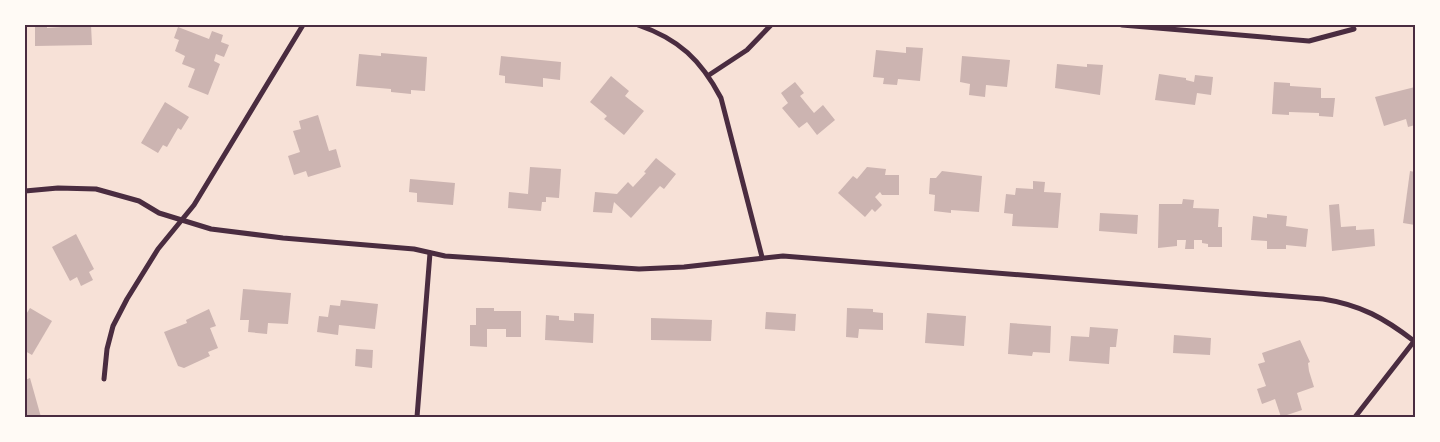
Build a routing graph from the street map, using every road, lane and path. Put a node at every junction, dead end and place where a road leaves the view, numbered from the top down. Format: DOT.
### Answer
graph roads {
  1 [pos="303,25"];
  2 [pos="638,25"];
  3 [pos="771,25"];
  4 [pos="1122,25"];
  5 [pos="1354,29"];
  6 [pos="709,75"];
  7 [pos="25,191"];
  8 [pos="182,221"];
  9 [pos="430,253"];
  10 [pos="762,257"];
  11 [pos="1414,340"];
  12 [pos="104,379"];
  13 [pos="417,417"];
  14 [pos="1355,417"];
  1 -- 8 [label="street"];
  2 -- 6 [label="street"];
  3 -- 6 [label="street"];
  4 -- 5 [label="street"];
  6 -- 10 [label="street"];
  7 -- 8 [label="street"];
  8 -- 9 [label="street"];
  8 -- 12 [label="street"];
  9 -- 10 [label="street"];
  9 -- 13 [label="street"];
  10 -- 11 [label="street"];
  11 -- 14 [label="street"];
}
